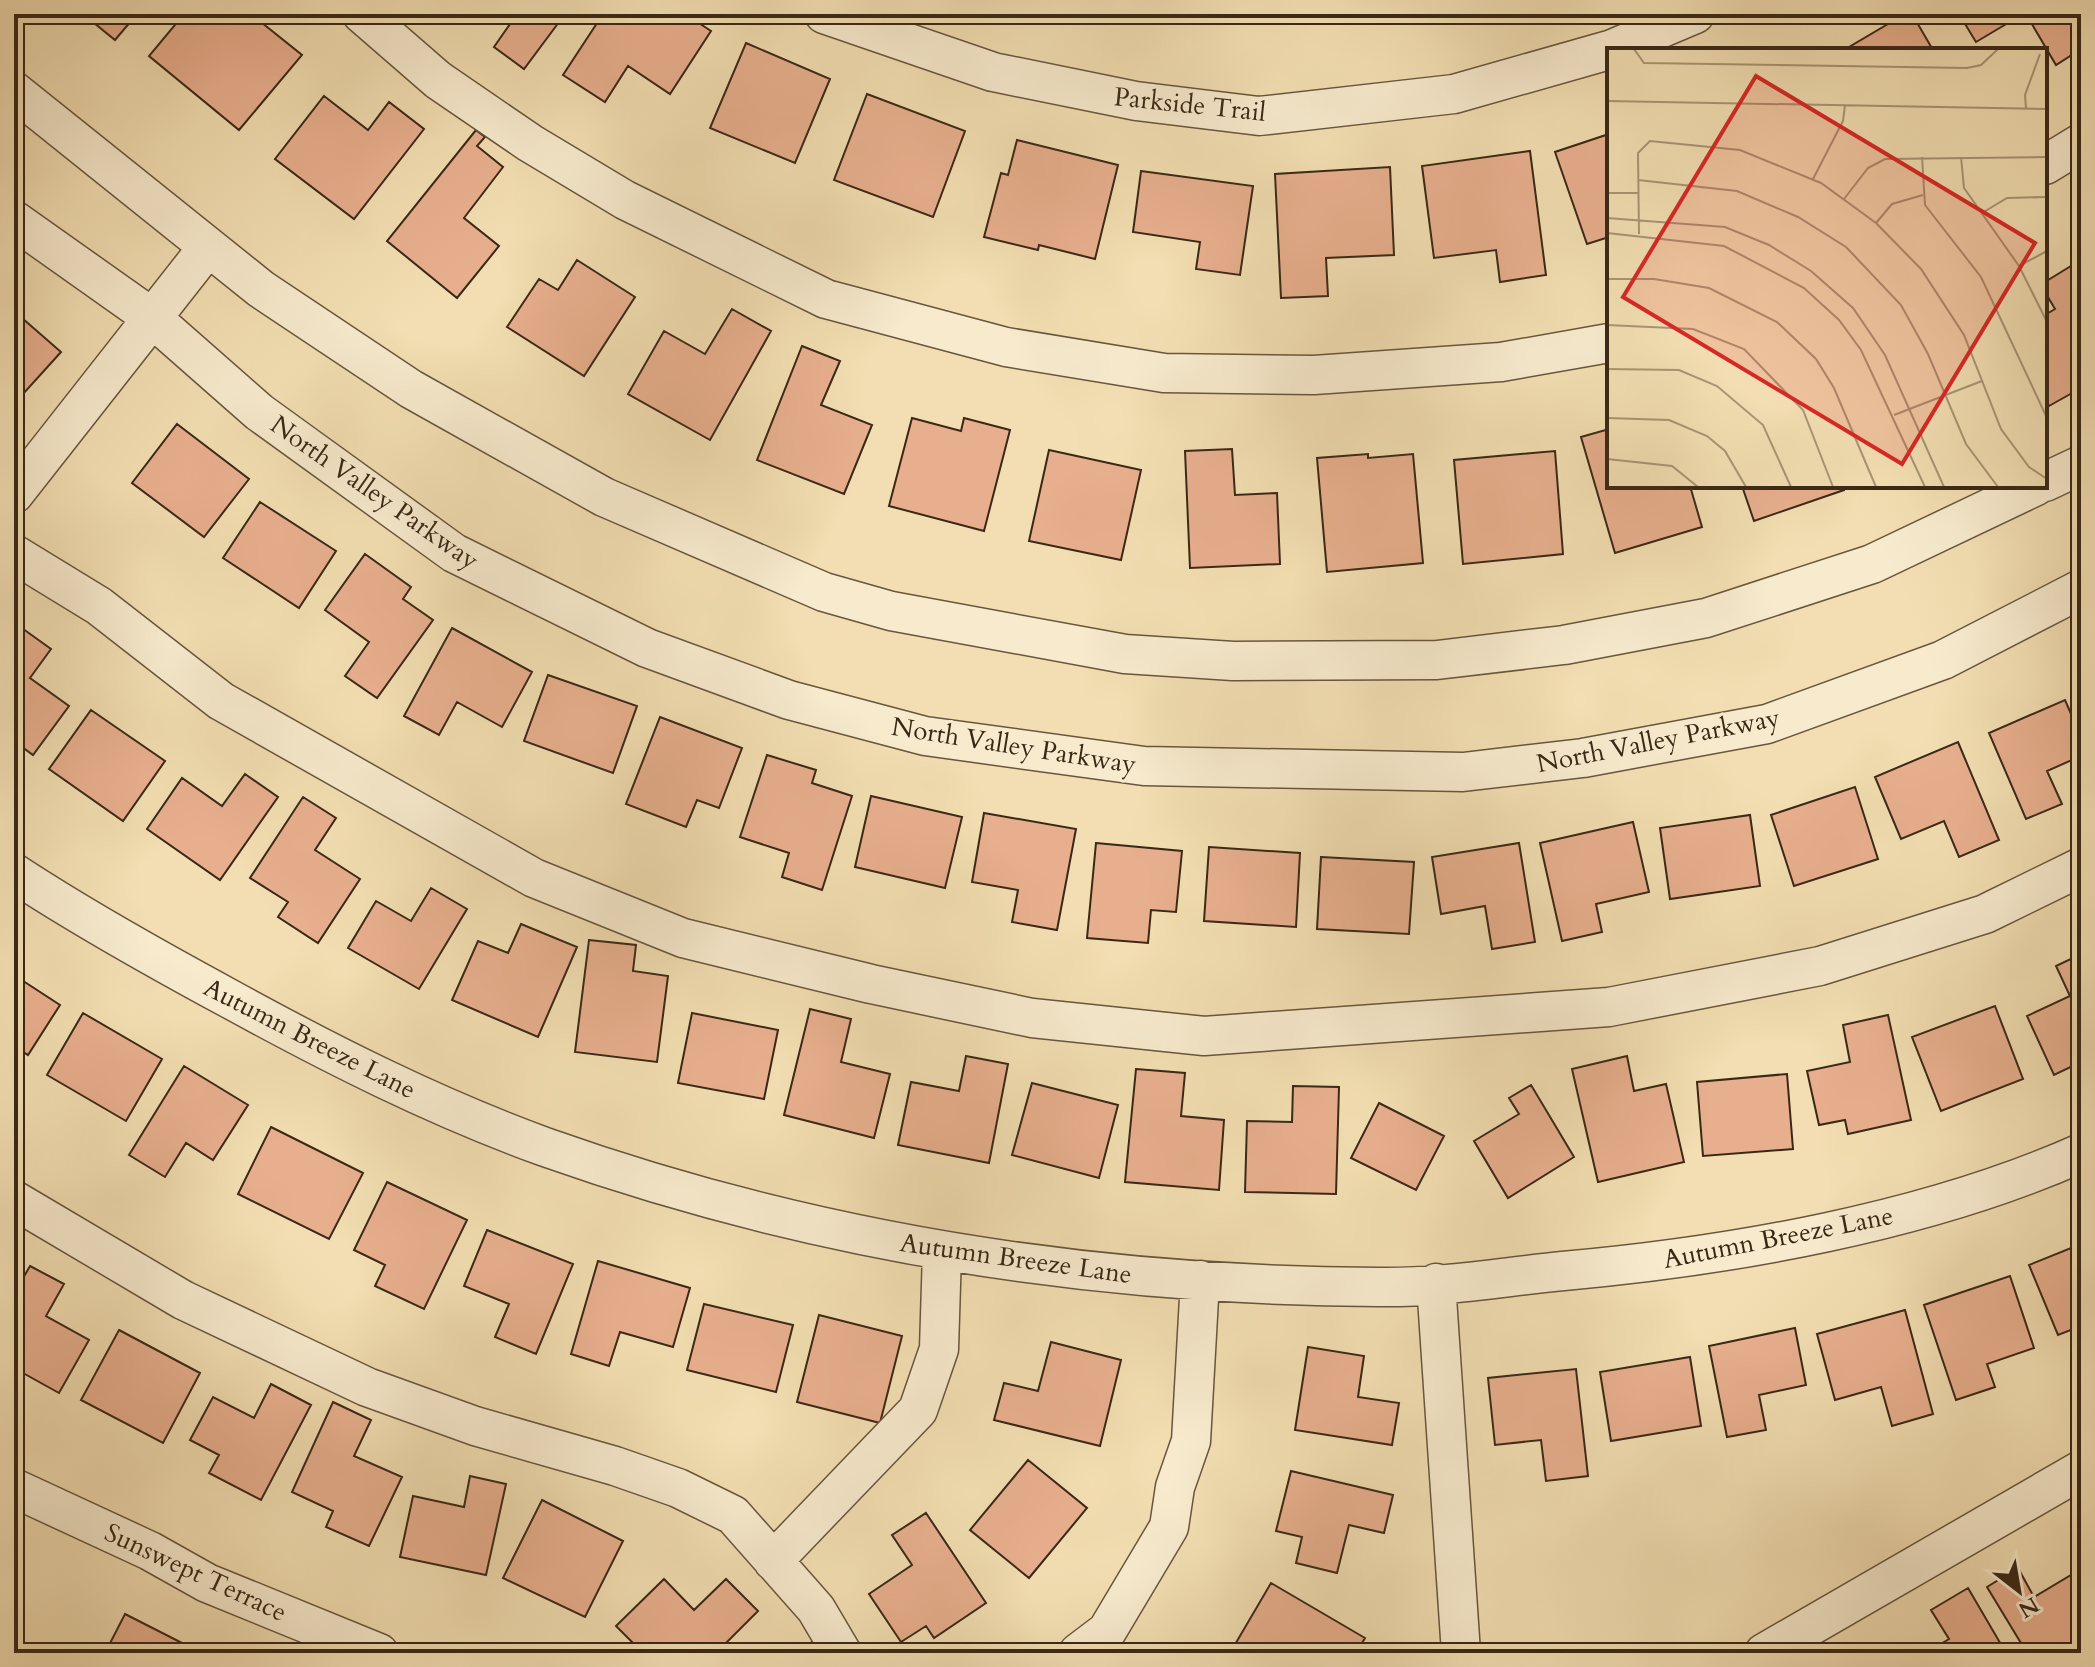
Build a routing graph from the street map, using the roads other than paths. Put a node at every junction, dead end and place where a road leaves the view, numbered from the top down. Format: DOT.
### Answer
graph roads {
  1 [pos="362,14"];
  2 [pos="824,14"];
  3 [pos="1695,14"];
  4 [pos="1615,48"];
  5 [pos="1607,51"];
  6 [pos="14,91"];
  7 [pos="2081,143"];
  8 [pos="2047,164"];
  9 [pos="14,220"];
  10 [pos="208,247"];
  11 [pos="151,317"];
  12 [pos="1607,343"];
  13 [pos="2081,465"];
  14 [pos="2047,481"];
  15 [pos="2032,488"];
  16 [pos="14,494"];
  17 [pos="14,554"];
  18 [pos="2081,589"];
  19 [pos="2081,867"];
  20 [pos="14,873"];
  21 [pos="2081,1153"];
  22 [pos="14,1200"];
  23 [pos="942,1252"];
  24 [pos="1200,1280"];
  25 [pos="1436,1283"];
  26 [pos="2081,1470"];
  27 [pos="14,1488"];
  28 [pos="773,1561"];
  29 [pos="379,1653"];
  30 [pos="842,1653"];
  31 [pos="1078,1653"];
  32 [pos="1461,1653"];
  33 [pos="1764,1653"];
  1 -- 12 [label="street"];
  2 -- 5 [label="street, Parkside Trail"];
  3 -- 4 [label="street, Parkside Trail"];
  6 -- 10 [label="street"];
  7 -- 8 [label="street"];
  9 -- 11 [label="street, North Valley Parkway"];
  10 -- 11 [label="street"];
  10 -- 15 [label="street"];
  11 -- 16 [label="street"];
  11 -- 18 [label="street, North Valley Parkway"];
  13 -- 14 [label="street"];
  17 -- 19 [label="street"];
  20 -- 23 [label="street, Autumn Breeze Lane"];
  21 -- 25 [label="street, Autumn Breeze Lane"];
  22 -- 28 [label="street"];
  23 -- 24 [label="street, Autumn Breeze Lane"];
  23 -- 28 [label="street"];
  24 -- 25 [label="street, Autumn Breeze Lane"];
  24 -- 31 [label="street"];
  25 -- 32 [label="street"];
  26 -- 33 [label="street"];
  27 -- 29 [label="street, Sunswept Terrace"];
  28 -- 30 [label="street"];
}
